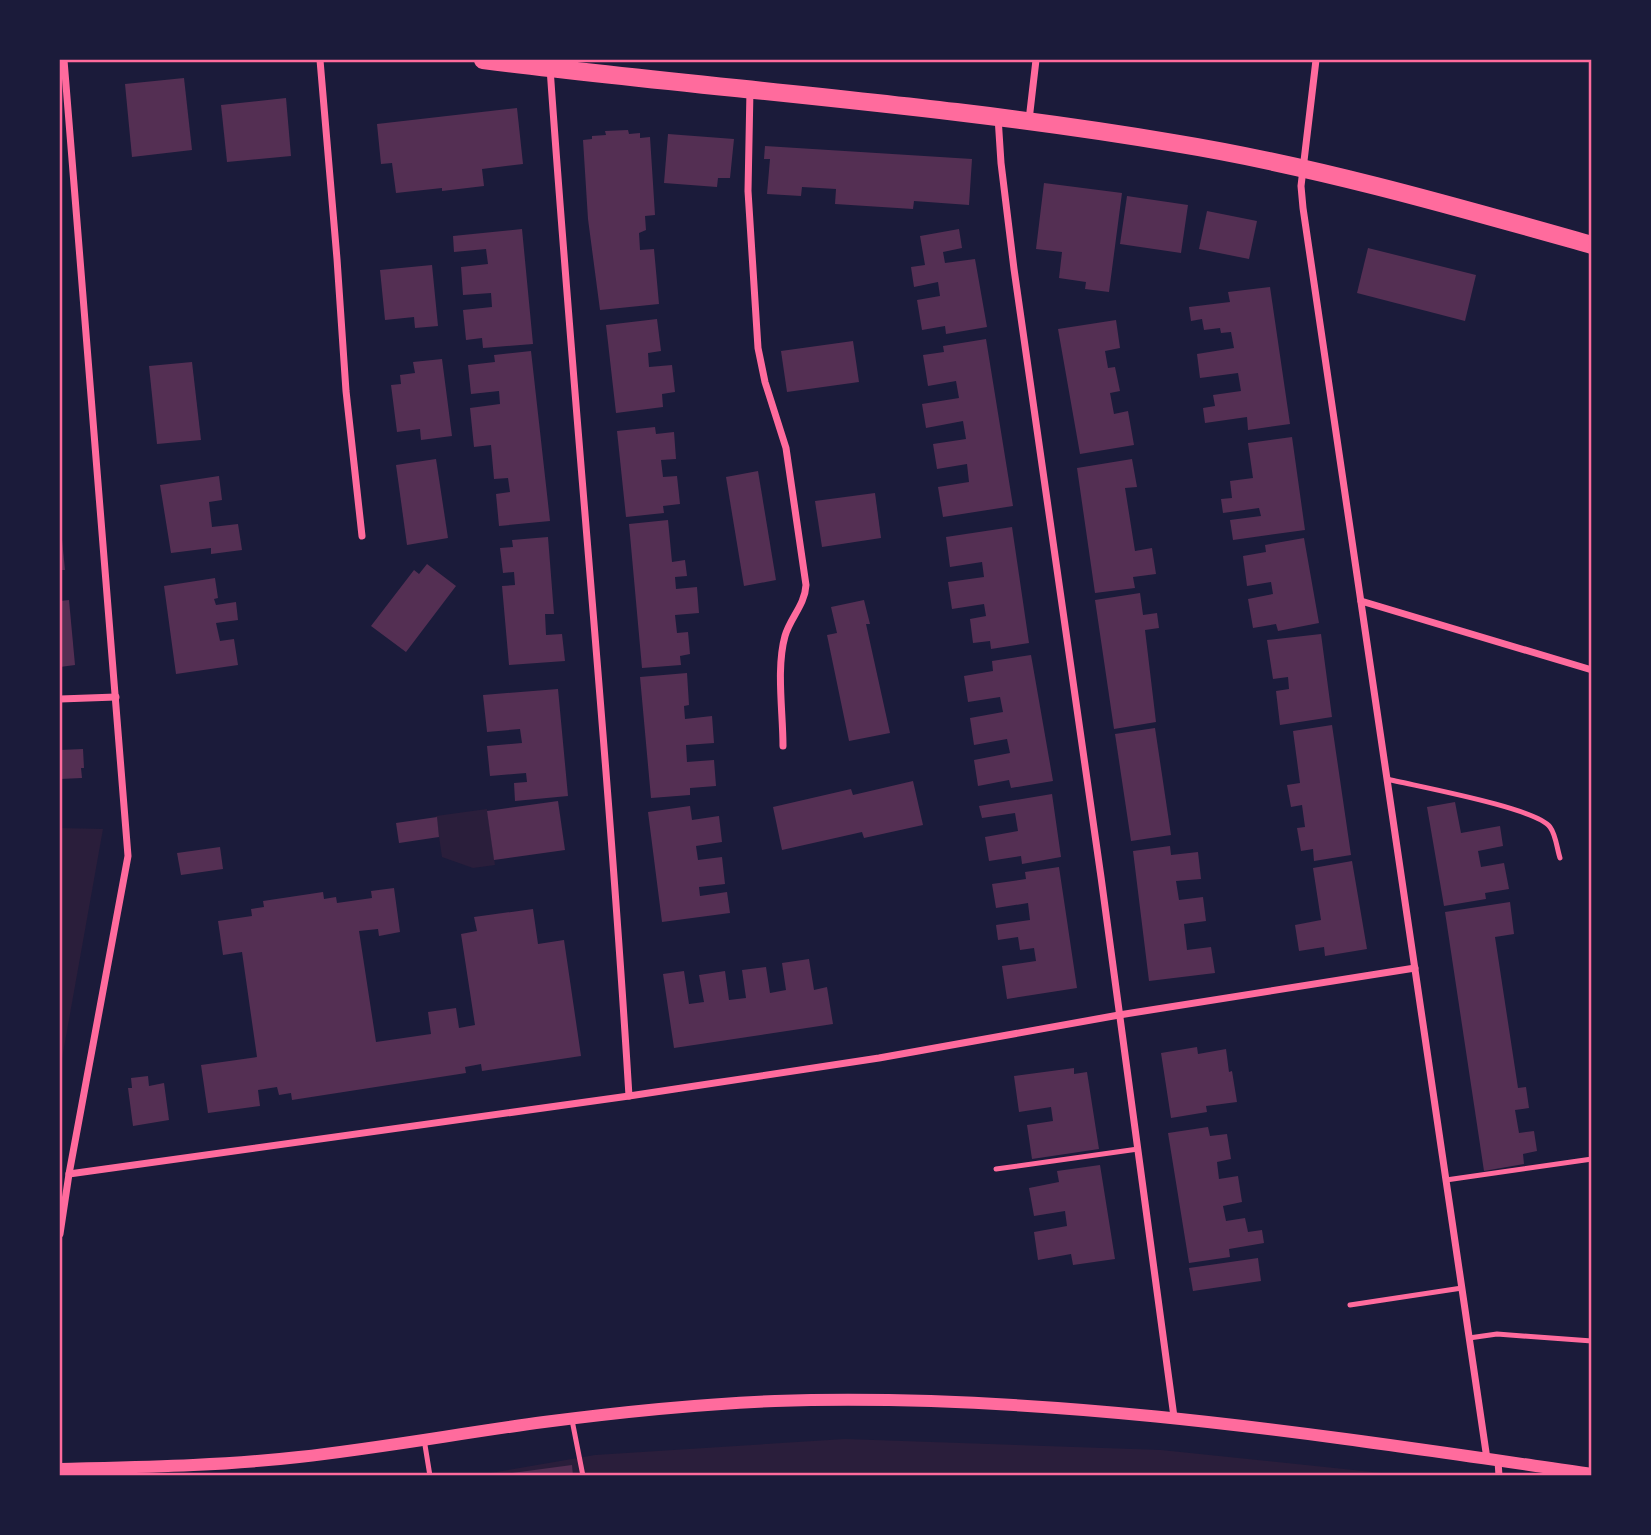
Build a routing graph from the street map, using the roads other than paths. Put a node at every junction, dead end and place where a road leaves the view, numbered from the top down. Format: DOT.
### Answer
graph roads {
  1 [pos="64,60"];
  2 [pos="320,60"];
  3 [pos="483,60"];
  4 [pos="1036,60"];
  5 [pos="1316,60"];
  6 [pos="550,68"];
  7 [pos="750,90"];
  8 [pos="998,116"];
  9 [pos="1029,120"];
  10 [pos="1304,169"];
  11 [pos="1591,245"];
  12 [pos="362,536"];
  13 [pos="1361,601"];
  14 [pos="1591,670"];
  15 [pos="116,697"];
  16 [pos="60,699"];
  17 [pos="783,746"];
  18 [pos="1387,779"];
  19 [pos="1560,859"];
  20 [pos="1415,968"];
  21 [pos="1119,1015"];
  22 [pos="629,1096"];
  23 [pos="1138,1149"];
  24 [pos="1591,1159"];
  25 [pos="996,1169"];
  26 [pos="69,1174"];
  27 [pos="1446,1180"];
  28 [pos="60,1234"];
  29 [pos="1462,1289"];
  30 [pos="1350,1305"];
  31 [pos="1469,1338"];
  32 [pos="1591,1341"];
  33 [pos="1174,1417"];
  34 [pos="572,1418"];
  35 [pos="424,1439"];
  36 [pos="1493,1460"];
  37 [pos="60,1469"];
  38 [pos="1591,1474"];
  39 [pos="430,1475"];
  40 [pos="583,1475"];
  41 [pos="1499,1475"];
  1 -- 15 [label="street"];
  2 -- 12 [label="street"];
  3 -- 6 [label="main road"];
  4 -- 9 [label="street"];
  5 -- 10 [label="street"];
  6 -- 7 [label="main road"];
  6 -- 22 [label="street"];
  7 -- 8 [label="main road"];
  7 -- 17 [label="street"];
  8 -- 9 [label="main road"];
  8 -- 21 [label="street"];
  9 -- 10 [label="main road"];
  10 -- 11 [label="main road"];
  10 -- 13 [label="street"];
  13 -- 14 [label="street"];
  13 -- 18 [label="street"];
  15 -- 16 [label="street"];
  15 -- 26 [label="street"];
  18 -- 19 [label="lane"];
  18 -- 20 [label="street"];
  20 -- 21 [label="street"];
  20 -- 27 [label="street"];
  21 -- 22 [label="street"];
  21 -- 23 [label="street"];
  22 -- 26 [label="street"];
  23 -- 25 [label="lane"];
  23 -- 33 [label="street"];
  24 -- 27 [label="lane"];
  26 -- 28 [label="street"];
  27 -- 29 [label="street"];
  29 -- 30 [label="lane"];
  29 -- 31 [label="street"];
  31 -- 32 [label="lane"];
  31 -- 36 [label="street"];
  33 -- 34 [label="street"];
  33 -- 36 [label="street"];
  34 -- 35 [label="street"];
  34 -- 40 [label="lane"];
  35 -- 37 [label="street"];
  35 -- 39 [label="lane"];
  36 -- 38 [label="street"];
  36 -- 41 [label="street"];
}
